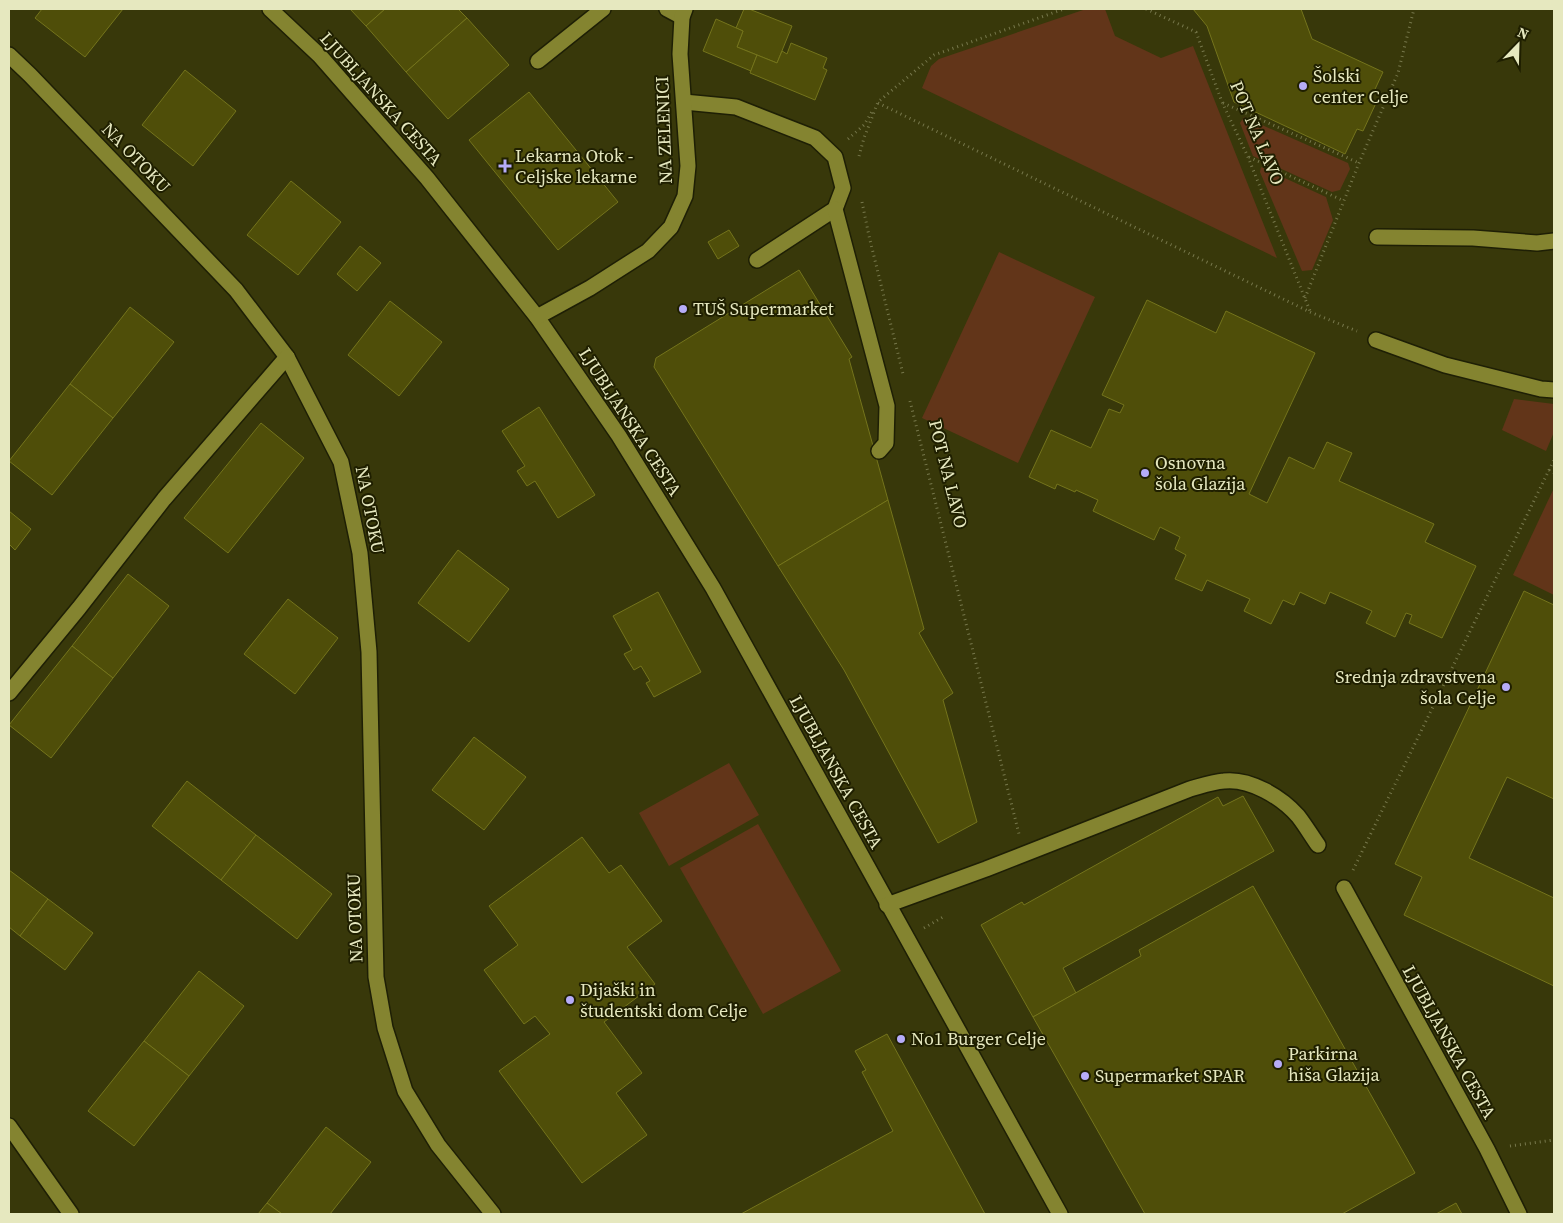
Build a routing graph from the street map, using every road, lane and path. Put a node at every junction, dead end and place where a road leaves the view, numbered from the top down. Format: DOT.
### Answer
graph roads {
  1 [pos="270,9"];
  2 [pos="603,9"];
  3 [pos="667,9"];
  4 [pos="1064,9"];
  5 [pos="1146,9"];
  6 [pos="1414,9"];
  7 [pos="684,13"];
  8 [pos="9,55"];
  9 [pos="538,61"];
  10 [pos="684,102"];
  11 [pos="878,102"];
  12 [pos="1222,102"];
  13 [pos="1248,157"];
  14 [pos="859,158"];
  15 [pos="1359,164"];
  16 [pos="838,167"];
  17 [pos="862,199"];
  18 [pos="1344,201"];
  19 [pos="835,209"];
  20 [pos="1377,237"];
  21 [pos="1554,241"];
  22 [pos="758,260"];
  23 [pos="1305,299"];
  24 [pos="1310,312"];
  25 [pos="538,317"];
  26 [pos="1376,340"];
  27 [pos="287,357"];
  28 [pos="905,379"];
  29 [pos="1554,390"];
  30 [pos="910,398"];
  31 [pos="879,451"];
  32 [pos="1554,460"];
  33 [pos="1549,470"];
  34 [pos="1554,473"];
  35 [pos="9,693"];
  36 [pos="1318,845"];
  37 [pos="1023,854"];
  38 [pos="1344,888"];
  39 [pos="887,905"];
  40 [pos="9,1126"];
  41 [pos="1554,1140"];
  42 [pos="1487,1149"];
  43 [pos="71,1214"];
  44 [pos="493,1214"];
  45 [pos="1060,1214"];
  46 [pos="1519,1214"];
  1 -- 25 [label="street, LJUBLJANSKA CESTA"];
  2 -- 9 [label="street"];
  3 -- 7 [label="street, NA ZELENICI"];
  4 -- 11 [label="path"];
  5 -- 12 [label="path, POT NA LAVO"];
  6 -- 15 [label="path"];
  7 -- 10 [label="street, NA ZELENICI"];
  8 -- 27 [label="street, NA OTOKU"];
  10 -- 16 [label="street"];
  10 -- 25 [label="street, NA ZELENICI"];
  11 -- 14 [label="path"];
  11 -- 16 [label="path"];
  11 -- 24 [label="path"];
  12 -- 13 [label="path, POT NA LAVO"];
  12 -- 15 [label="path"];
  13 -- 18 [label="path"];
  13 -- 23 [label="path, POT NA LAVO"];
  15 -- 18 [label="path"];
  16 -- 19 [label="street"];
  17 -- 28 [label="path"];
  18 -- 23 [label="path"];
  19 -- 22 [label="street"];
  19 -- 31 [label="street"];
  20 -- 21 [label="street"];
  23 -- 24 [label="path, POT NA LAVO"];
  24 -- 26 [label="path"];
  25 -- 39 [label="street, LJUBLJANSKA CESTA"];
  26 -- 29 [label="street"];
  27 -- 35 [label="street"];
  27 -- 44 [label="street, NA OTOKU"];
  30 -- 37 [label="path, POT NA LAVO"];
  32 -- 33 [label="path"];
  33 -- 34 [label="path"];
  33 -- 38 [label="path"];
  36 -- 37 [label="street"];
  37 -- 39 [label="street"];
  38 -- 42 [label="street, LJUBLJANSKA CESTA"];
  39 -- 45 [label="street, LJUBLJANSKA CESTA"];
  40 -- 43 [label="street"];
  41 -- 42 [label="path"];
  42 -- 46 [label="street, LJUBLJANSKA CESTA"];
}
